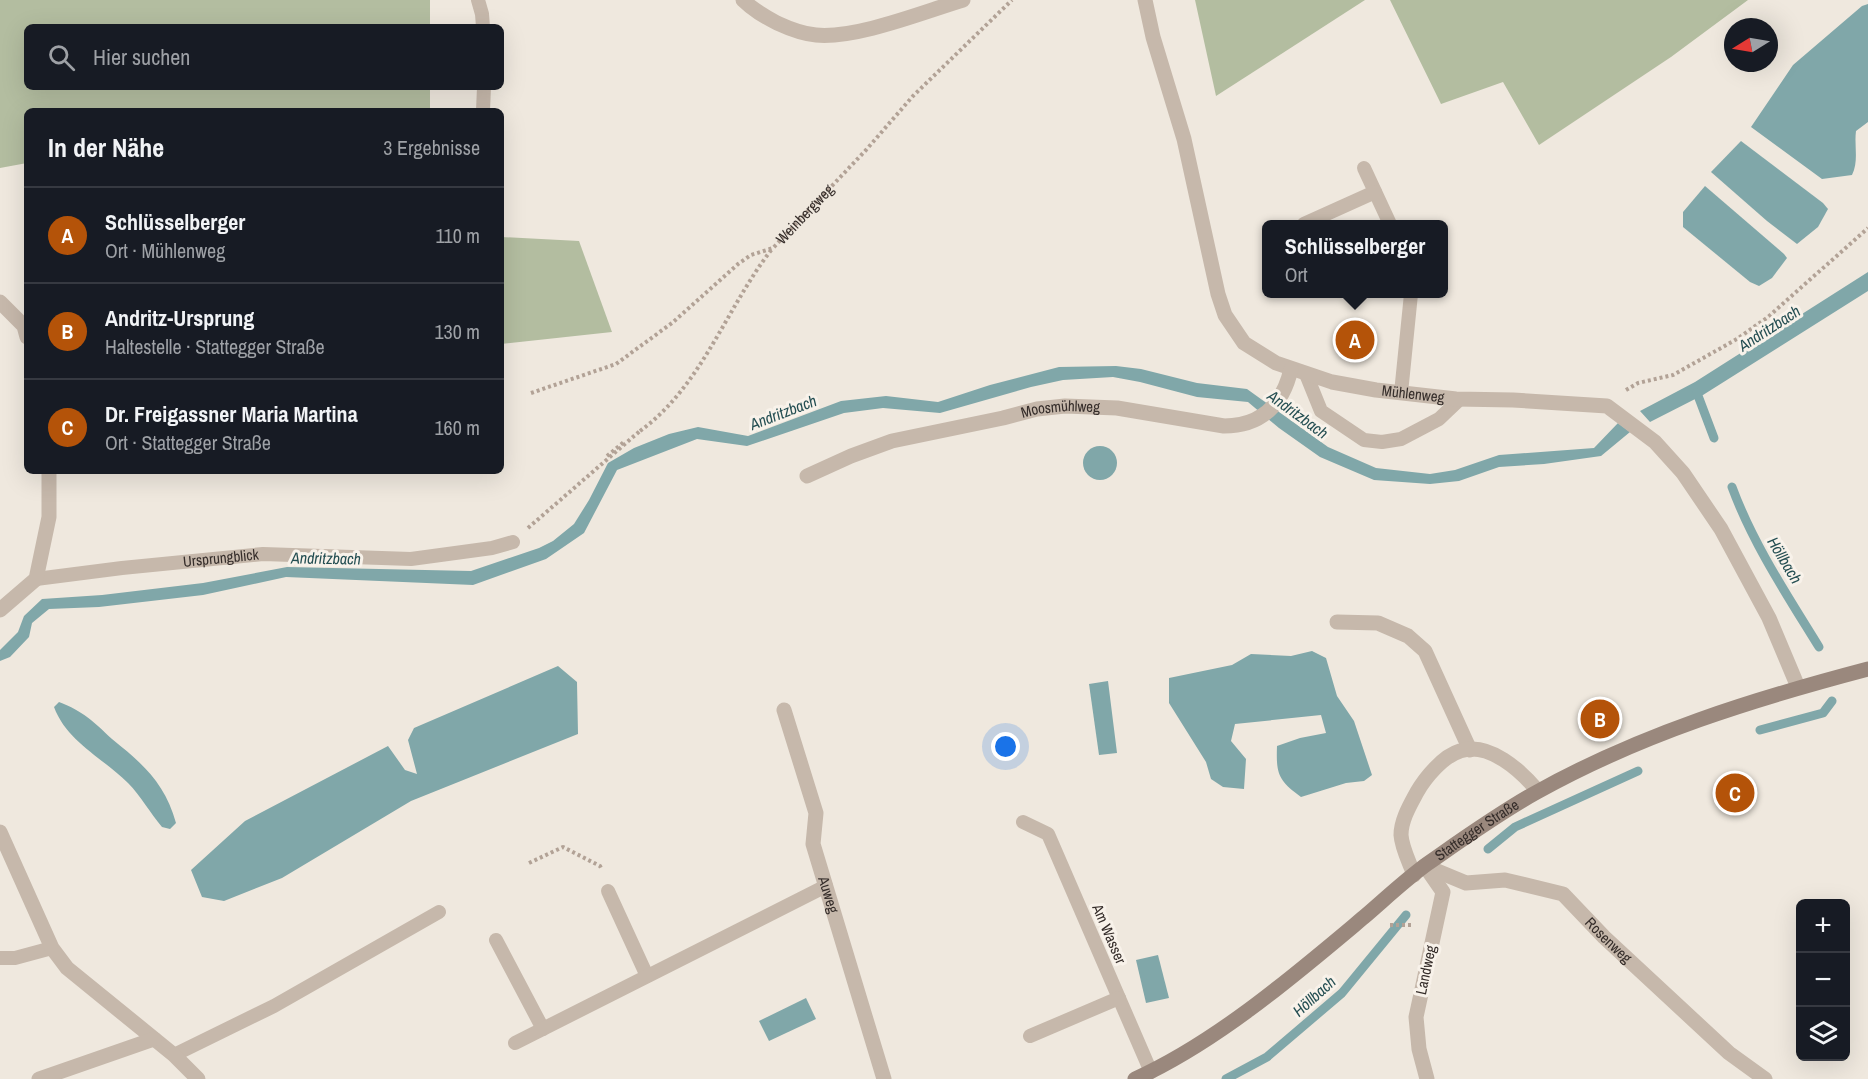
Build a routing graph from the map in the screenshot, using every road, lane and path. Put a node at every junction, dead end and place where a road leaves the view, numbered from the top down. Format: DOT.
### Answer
graph roads {
  1 [pos="478,0"];
  2 [pos="743,0"];
  3 [pos="963,0"];
  4 [pos="1012,0"];
  5 [pos="1145,0"];
  6 [pos="483,24"];
  7 [pos="484,90"];
  8 [pos="483,108"];
  9 [pos="1364,168"];
  10 [pos="1376,192"];
  11 [pos="1315,220"];
  12 [pos="1388,220"];
  13 [pos="1868,228"];
  14 [pos="773,248"];
  15 [pos="1411,298"];
  16 [pos="0,302"];
  17 [pos="24,326"];
  18 [pos="1291,369"];
  19 [pos="1306,374"];
  20 [pos="531,393"];
  21 [pos="1401,393"];
  22 [pos="1460,399"];
  23 [pos="1607,406"];
  24 [pos="50,474"];
  25 [pos="807,476"];
  26 [pos="513,542"];
  27 [pos="36,579"];
  28 [pos="0,610"];
  29 [pos="1337,622"];
  30 [pos="1868,669"];
  31 [pos="1798,687"];
  32 [pos="784,710"];
  33 [pos="1470,750"];
  34 [pos="1538,791"];
  35 [pos="1023,822"];
  36 [pos="0,832"];
  37 [pos="529,863"];
  38 [pos="1420,871"];
  39 [pos="826,886"];
  40 [pos="608,891"];
  41 [pos="439,912"];
  42 [pos="1385,925"];
  43 [pos="1417,925"];
  44 [pos="496,940"];
  45 [pos="52,948"];
  46 [pos="0,958"];
  47 [pos="647,976"];
  48 [pos="1119,998"];
  49 [pos="543,1029"];
  50 [pos="1030,1036"];
  51 [pos="154,1039"];
  52 [pos="515,1043"];
  53 [pos="174,1055"];
  54 [pos="1151,1072"];
  55 [pos="39,1079"];
  56 [pos="198,1079"];
  57 [pos="884,1079"];
  58 [pos="1136,1079"];
  59 [pos="1427,1079"];
  60 [pos="1765,1079"];
  1 -- 6 [label="lane"];
  2 -- 3 [label="street"];
  4 -- 14 [label="path, Weinbergweg"];
  5 -- 18 [label="street, Mühlenweg"];
  7 -- 8 [label="lane"];
  9 -- 10 [label="lane"];
  10 -- 11 [label="lane"];
  10 -- 12 [label="lane"];
  13 -- 23 [label="path"];
  14 -- 20 [label="path, Weinbergweg"];
  14 -- 26 [label="path"];
  15 -- 21 [label="lane"];
  16 -- 17 [label="street"];
  18 -- 19 [label="street, Mühlenweg"];
  18 -- 25 [label="street, Moosmühlweg"];
  19 -- 21 [label="street, Mühlenweg"];
  19 -- 22 [label="lane"];
  21 -- 22 [label="street, Mühlenweg"];
  22 -- 23 [label="street, Mühlenweg"];
  23 -- 31 [label="street"];
  24 -- 27 [label="street"];
  26 -- 27 [label="lane, Ursprungblick"];
  27 -- 28 [label="street"];
  29 -- 33 [label="street"];
  30 -- 31 [label="main road, Stattegger Straße"];
  31 -- 34 [label="main road, Stattegger Straße"];
  32 -- 39 [label="street, Auweg"];
  33 -- 34 [label="street"];
  33 -- 38 [label="street, Landweg"];
  34 -- 38 [label="main road, Stattegger Straße"];
  35 -- 48 [label="lane, Am Wasser"];
  36 -- 45 [label="street"];
  37 -- 40 [label="path"];
  38 -- 54 [label="main road, Stattegger Straße"];
  38 -- 59 [label="street, Landweg"];
  38 -- 60 [label="street, Rosenweg"];
  39 -- 47 [label="lane"];
  39 -- 57 [label="street, Auweg"];
  40 -- 47 [label="lane"];
  41 -- 53 [label="lane"];
  42 -- 43 [label="path"];
  44 -- 49 [label="lane"];
  45 -- 46 [label="lane"];
  45 -- 51 [label="street"];
  47 -- 49 [label="lane"];
  48 -- 50 [label="lane"];
  48 -- 54 [label="lane, Am Wasser"];
  49 -- 52 [label="lane"];
  51 -- 53 [label="street"];
  51 -- 55 [label="street"];
  53 -- 56 [label="street"];
  54 -- 58 [label="main road, Stattegger Straße"];
}
